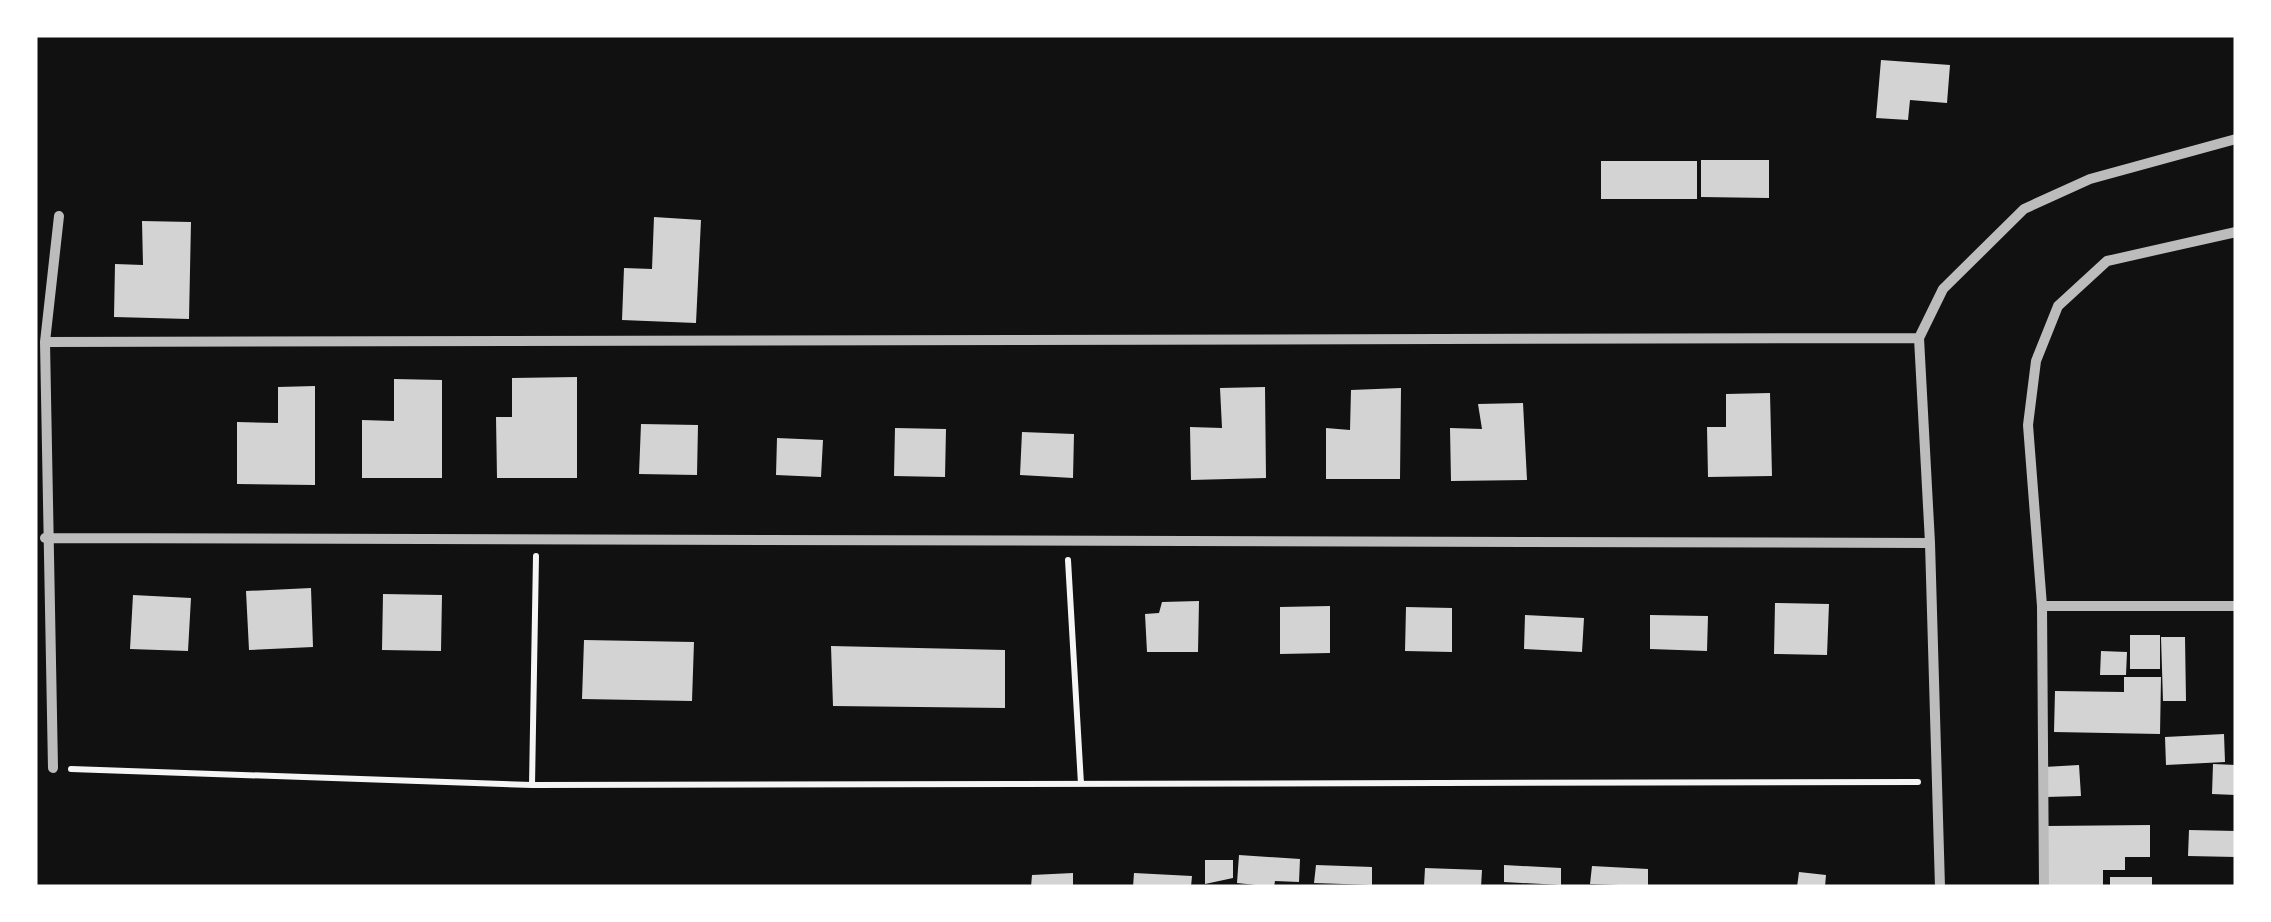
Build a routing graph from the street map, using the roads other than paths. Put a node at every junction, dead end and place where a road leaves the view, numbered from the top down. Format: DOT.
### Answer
graph roads {
  1 [pos="2236,139"];
  2 [pos="59,216"];
  3 [pos="2236,232"];
  4 [pos="1918,338"];
  5 [pos="45,342"];
  6 [pos="46,538"];
  7 [pos="1930,543"];
  8 [pos="2042,606"];
  9 [pos="2236,606"];
  10 [pos="53,768"];
  11 [pos="1940,887"];
  12 [pos="2044,887"];
  1 -- 4 [label="street"];
  2 -- 5 [label="street"];
  3 -- 8 [label="street"];
  4 -- 5 [label="street"];
  4 -- 7 [label="street"];
  5 -- 6 [label="street"];
  6 -- 7 [label="street"];
  6 -- 10 [label="street"];
  7 -- 11 [label="street"];
  8 -- 9 [label="street"];
  8 -- 12 [label="street"];
}
